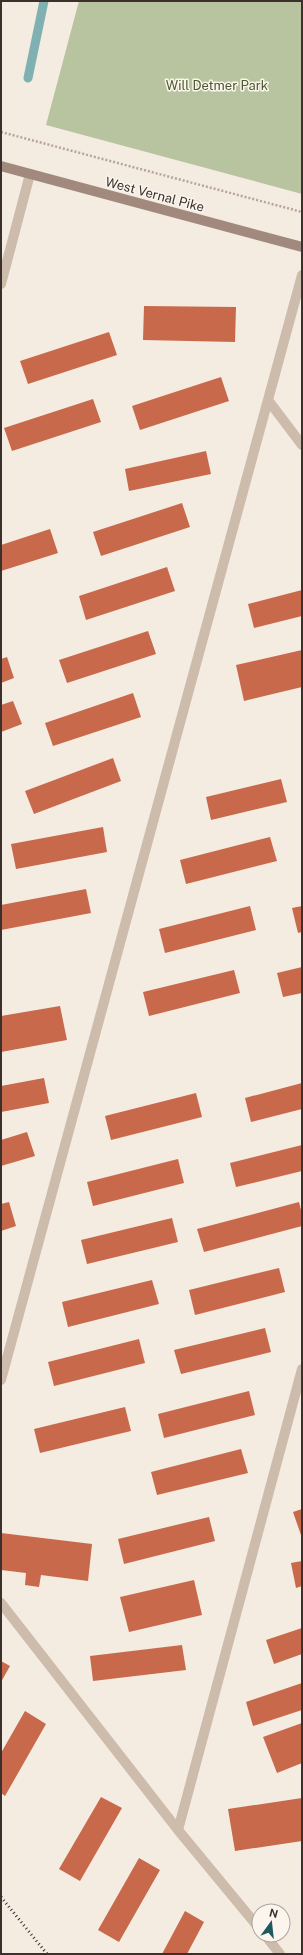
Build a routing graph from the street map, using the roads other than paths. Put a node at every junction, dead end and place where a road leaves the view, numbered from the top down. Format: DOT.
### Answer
graph roads {
  1 [pos="1,166"];
  2 [pos="30,174"];
  3 [pos="302,247"];
  4 [pos="302,275"];
  5 [pos="1,284"];
  6 [pos="268,400"];
  7 [pos="302,445"];
  8 [pos="302,1369"];
  9 [pos="1,1380"];
  10 [pos="1,1603"];
  11 [pos="178,1830"];
  12 [pos="251,1918"];
  13 [pos="271,1943"];
  14 [pos="280,1954"];
  1 -- 2 [label="main road, West Vernal Pike"];
  2 -- 3 [label="main road, West Vernal Pike"];
  2 -- 5 [label="lane"];
  4 -- 6 [label="lane"];
  6 -- 7 [label="lane"];
  6 -- 9 [label="lane"];
  8 -- 11 [label="lane"];
  10 -- 11 [label="lane"];
  11 -- 12 [label="lane"];
  13 -- 14 [label="lane"];
}
